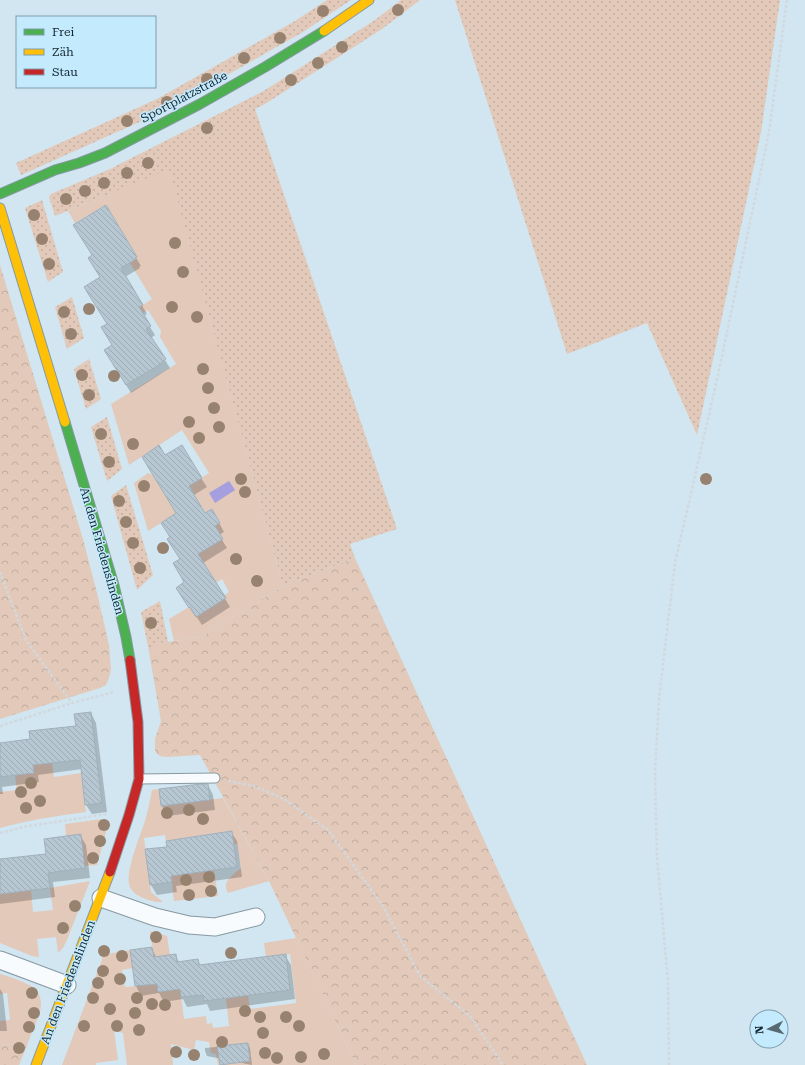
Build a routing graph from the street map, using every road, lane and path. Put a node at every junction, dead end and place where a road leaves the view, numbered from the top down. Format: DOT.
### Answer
graph roads {
  1 [pos="369,0"];
  2 [pos="787,0"];
  3 [pos="0,194"];
  4 [pos="0,208"];
  5 [pos="0,572"];
  6 [pos="134,687"];
  7 [pos="72,703"];
  8 [pos="0,726"];
  9 [pos="215,778"];
  10 [pos="139,779"];
  11 [pos="129,816"];
  12 [pos="0,833"];
  13 [pos="101,898"];
  14 [pos="256,917"];
  15 [pos="0,960"];
  16 [pos="67,985"];
  17 [pos="36,1065"];
  18 [pos="503,1065"];
  19 [pos="669,1065"];
  1 -- 3 [label="street, Sportplatzstraße"];
  2 -- 19 [label="path"];
  4 -- 6 [label="street, An den Friedenslinden"];
  5 -- 7 [label="path"];
  6 -- 7 [label="path"];
  6 -- 10 [label="street, An den Friedenslinden"];
  7 -- 8 [label="path"];
  9 -- 10 [label="lane"];
  9 -- 18 [label="path"];
  10 -- 11 [label="street, An den Friedenslinden"];
  11 -- 12 [label="path"];
  11 -- 13 [label="street, An den Friedenslinden"];
  13 -- 14 [label="street"];
  13 -- 16 [label="street, An den Friedenslinden"];
  15 -- 16 [label="street"];
  16 -- 17 [label="street, An den Friedenslinden"];
}
